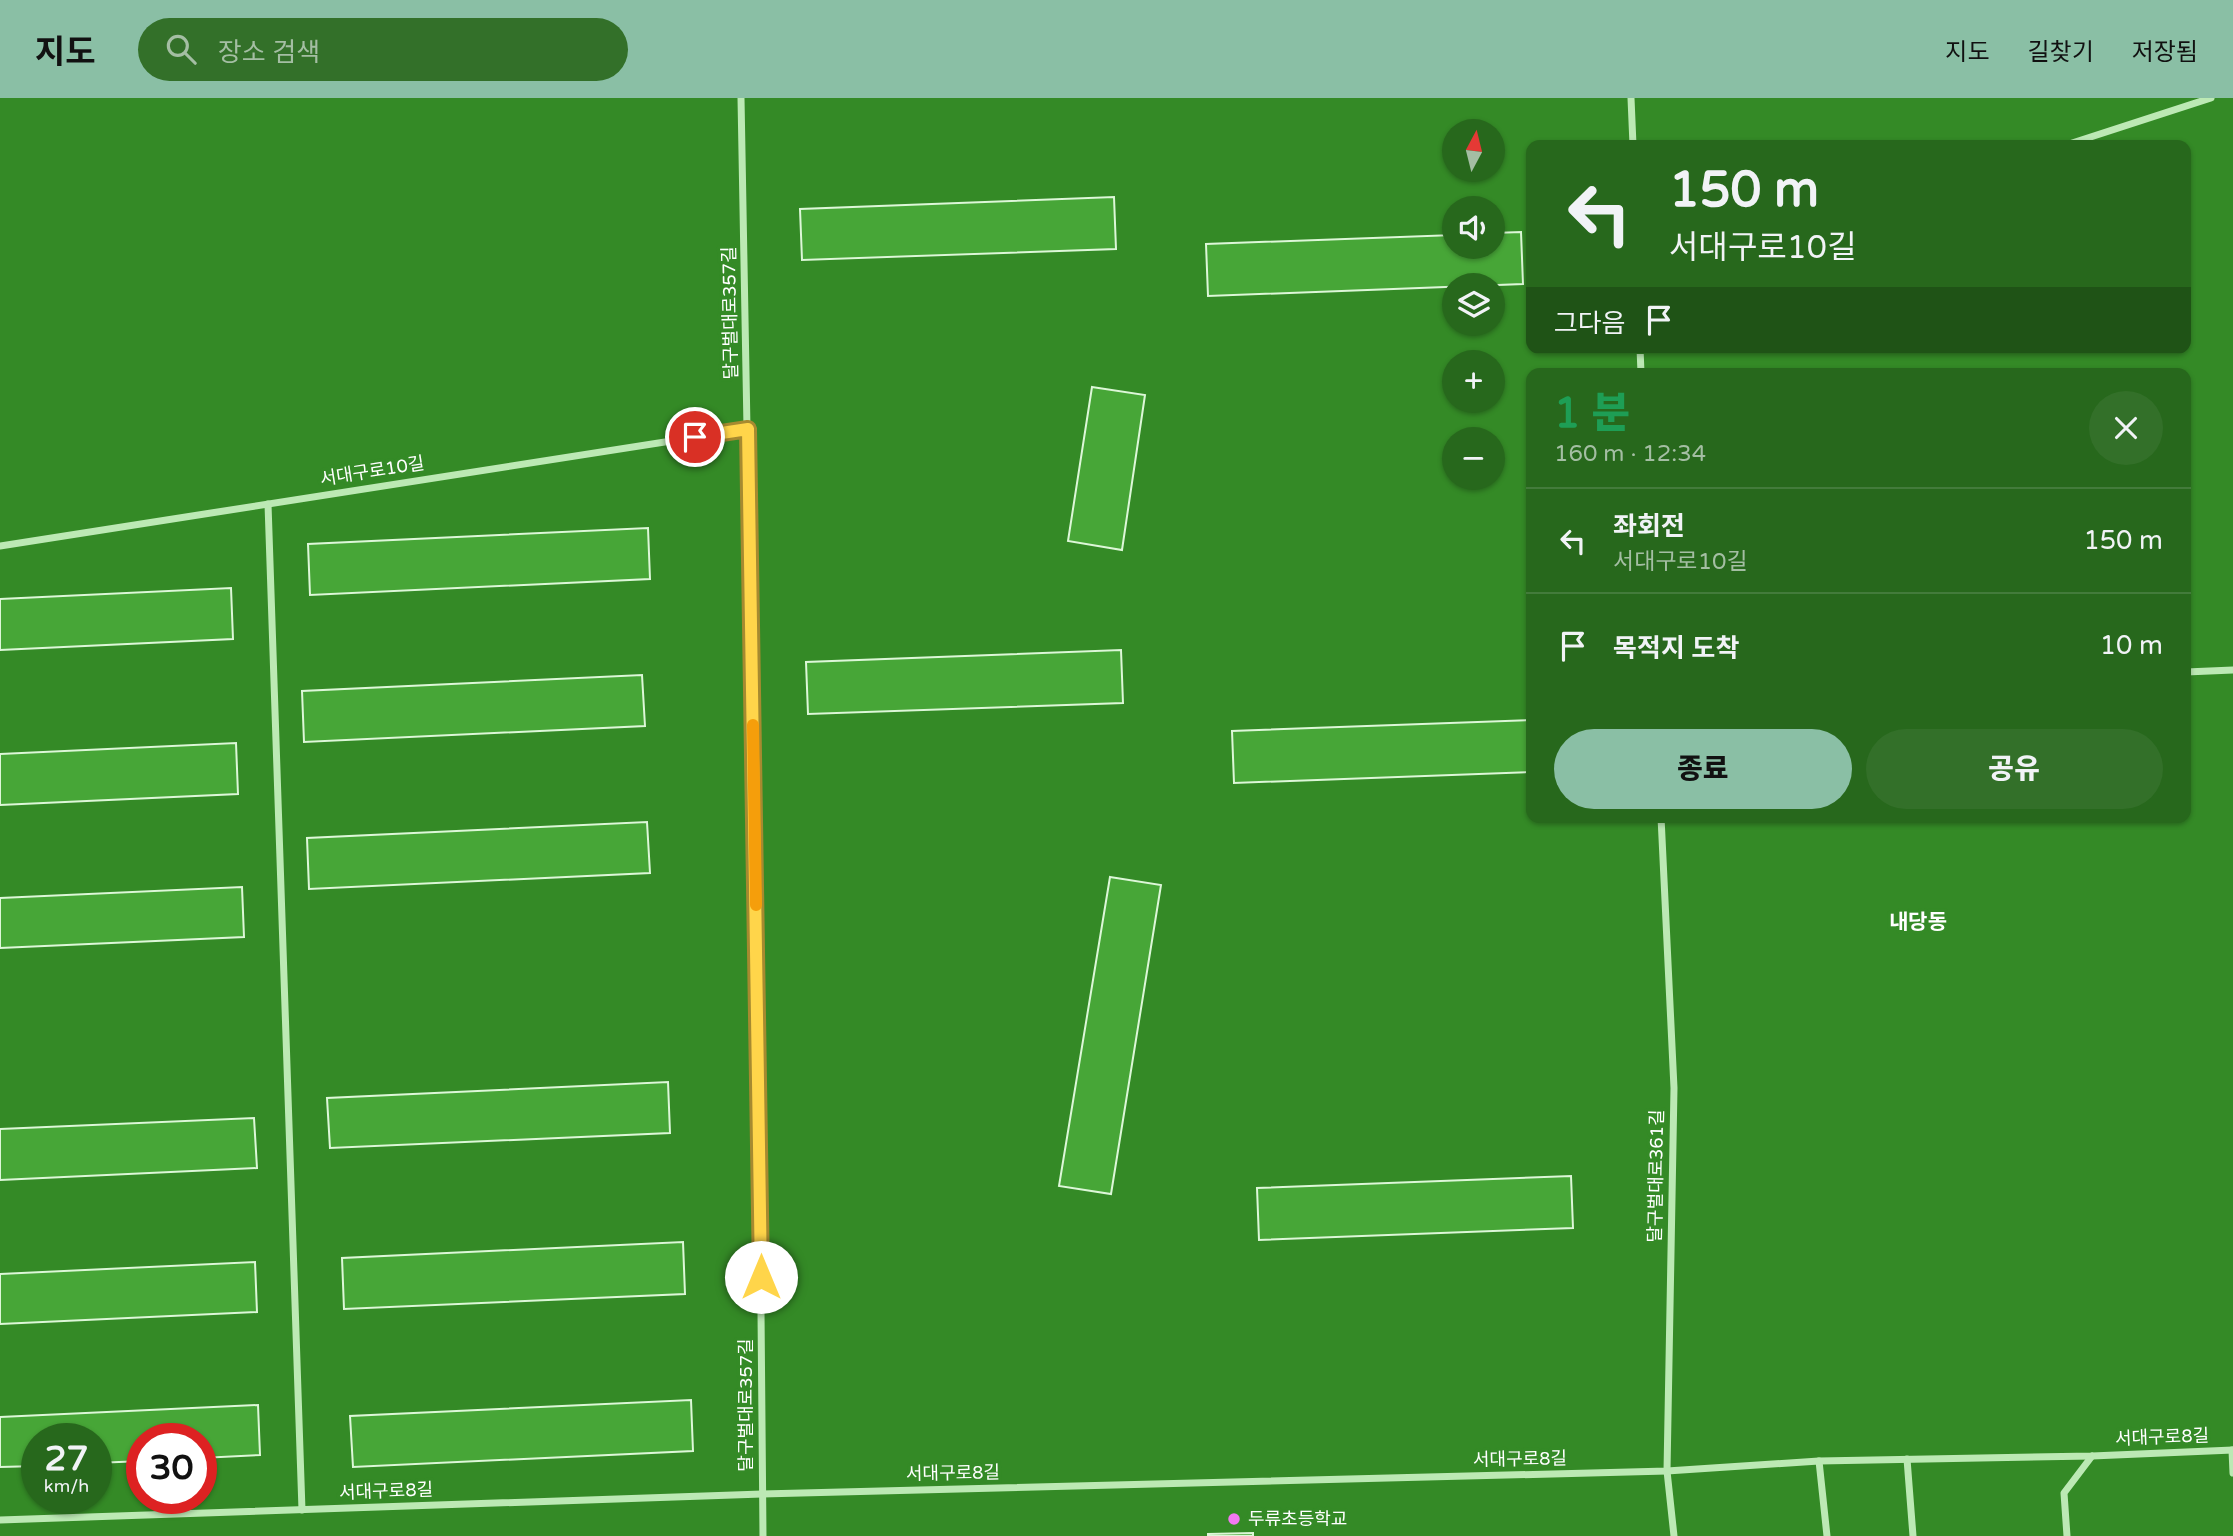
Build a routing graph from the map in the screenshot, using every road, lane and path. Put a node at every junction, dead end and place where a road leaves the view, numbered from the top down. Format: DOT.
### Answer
graph roads {
  1 [pos="741,98"];
  2 [pos="1631,98"];
  3 [pos="2211,98"];
  4 [pos="1633,140"];
  5 [pos="2081,140"];
  6 [pos="748,429"];
  7 [pos="268,504"];
  8 [pos="0,546"];
  9 [pos="2233,670"];
  10 [pos="2191,672"];
  11 [pos="1661,823"];
  12 [pos="2232,1450"];
  13 [pos="2092,1456"];
  14 [pos="1907,1458"];
  15 [pos="1819,1461"];
  16 [pos="1667,1471"];
  17 [pos="2233,1473"];
  18 [pos="762,1494"];
  19 [pos="302,1510"];
  20 [pos="0,1520"];
  21 [pos="763,1536"];
  22 [pos="1674,1536"];
  23 [pos="1827,1536"];
  24 [pos="1913,1536"];
  25 [pos="2067,1536"];
  1 -- 6 [label="street, 달구벌대로357길"];
  2 -- 4 [label="street"];
  3 -- 5 [label="street"];
  6 -- 7 [label="street, 서대구로10길"];
  6 -- 18 [label="street, 달구벌대로357길"];
  7 -- 8 [label="street, 서대구로10길"];
  7 -- 19 [label="street"];
  9 -- 10 [label="street"];
  11 -- 16 [label="street, 달구벌대로361길"];
  12 -- 13 [label="street, 서대구로8길"];
  12 -- 17 [label="street"];
  13 -- 14 [label="street, 서대구로8길"];
  13 -- 25 [label="street, 서대구로8길"];
  14 -- 15 [label="street, 서대구로8길"];
  14 -- 24 [label="street"];
  15 -- 16 [label="street, 서대구로8길"];
  15 -- 23 [label="street"];
  16 -- 18 [label="street, 서대구로8길"];
  16 -- 22 [label="street, 달구벌대로361길"];
  18 -- 19 [label="street, 서대구로8길"];
  18 -- 21 [label="street, 달구벌대로357길"];
  19 -- 20 [label="street, 서대구로8길"];
}
